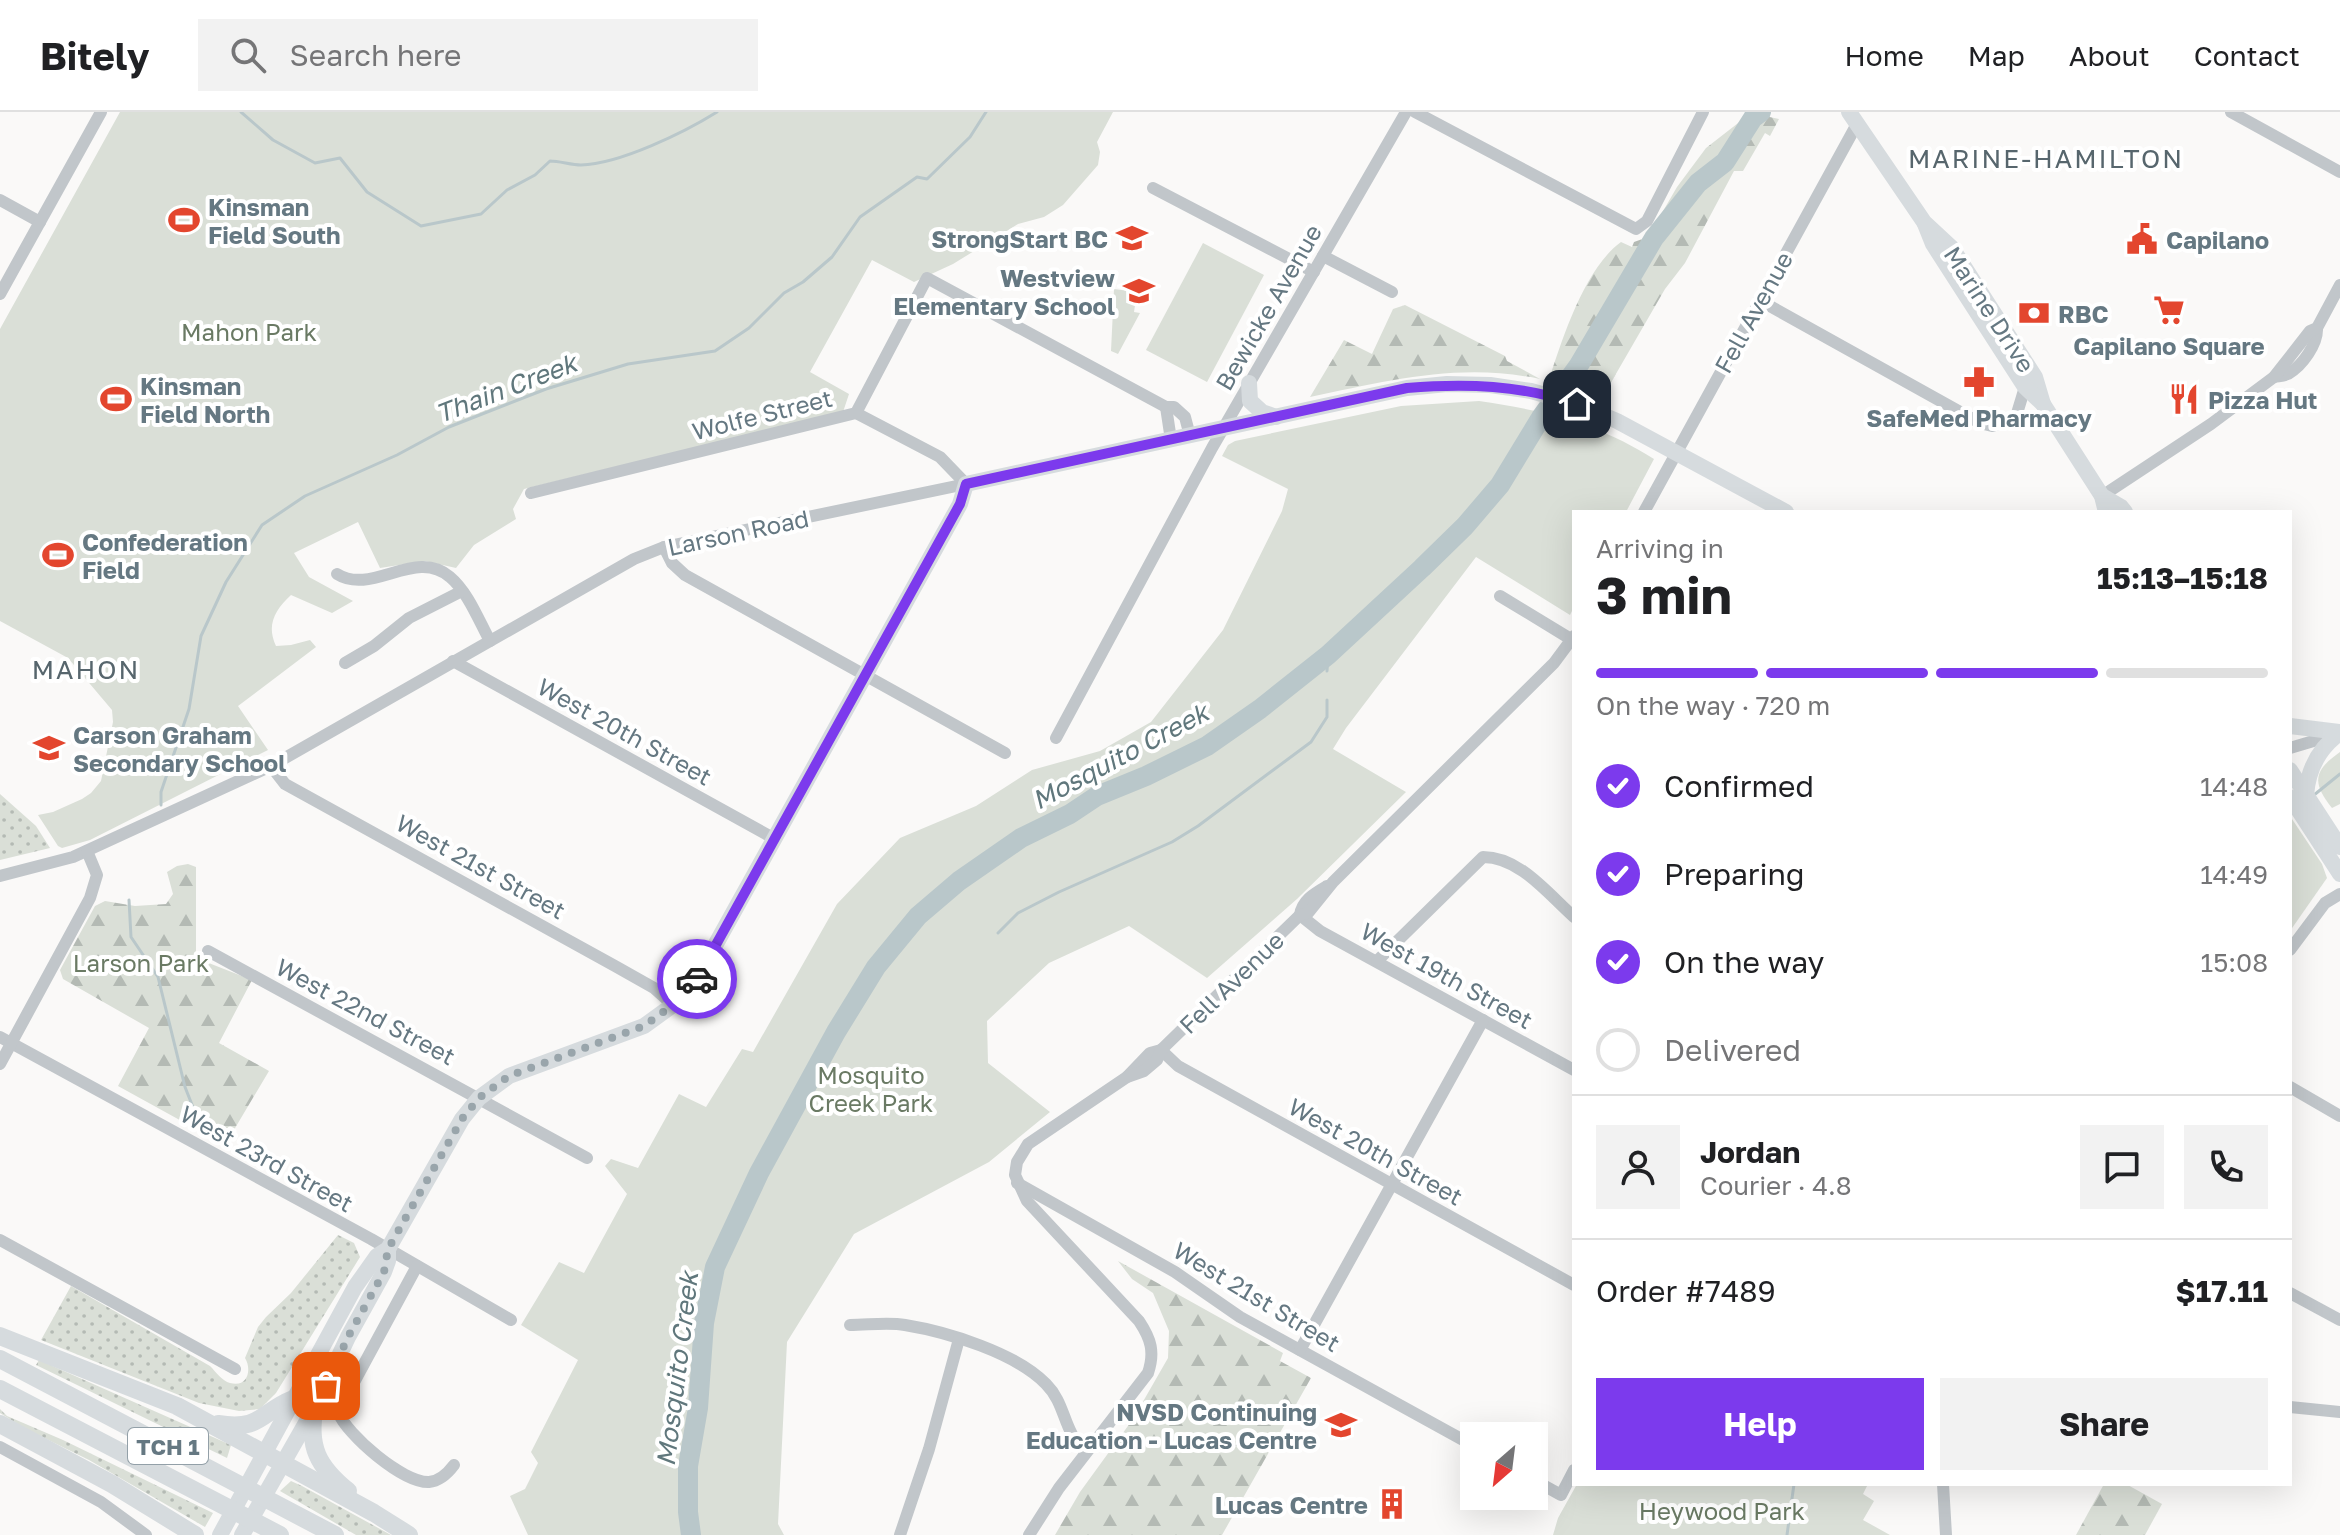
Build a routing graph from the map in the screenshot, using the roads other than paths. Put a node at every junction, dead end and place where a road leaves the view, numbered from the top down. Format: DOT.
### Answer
graph roads {
  1 [pos="101,112"];
  2 [pos="1406,112"];
  3 [pos="1415,112"];
  4 [pos="1703,112"];
  5 [pos="2231,112"];
  6 [pos="1856,116"];
  7 [pos="2340,172"];
  8 [pos="1153,188"];
  9 [pos="0,200"];
  10 [pos="40,222"];
  11 [pos="1924,222"];
  12 [pos="1323,256"];
  13 [pos="1314,272"];
  14 [pos="2340,285"];
  15 [pos="1392,292"];
  16 [pos="0,294"];
  17 [pos="1759,300"];
  18 [pos="1249,383"];
  19 [pos="2025,387"];
  20 [pos="2043,404"];
  21 [pos="1166,407"];
  22 [pos="856,413"];
  23 [pos="1276,417"];
  24 [pos="2015,420"];
  25 [pos="2054,420"];
  26 [pos="1222,430"];
  27 [pos="1190,436"];
  28 [pos="1171,440"];
  29 [pos="1676,452"];
  30 [pos="966,484"];
  31 [pos="531,493"];
  32 [pos="2104,504"];
  33 [pos="1645,510"];
  34 [pos="1782,510"];
  35 [pos="2123,510"];
  36 [pos="664,547"];
  37 [pos="337,574"];
  38 [pos="462,591"];
  39 [pos="1500,596"];
  40 [pos="1572,638"];
  41 [pos="1572,640"];
  42 [pos="490,641"];
  43 [pos="453,661"];
  44 [pos="345,663"];
  45 [pos="866,674"];
  46 [pos="2292,726"];
  47 [pos="2340,733"];
  48 [pos="1056,738"];
  49 [pos="2292,747"];
  50 [pos="1005,753"];
  51 [pos="271,766"];
  52 [pos="2296,798"];
  53 [pos="2311,817"];
  54 [pos="775,839"];
  55 [pos="2340,847"];
  56 [pos="87,851"];
  57 [pos="2340,874"];
  58 [pos="0,876"];
  59 [pos="2340,894"];
  60 [pos="1300,915"];
  61 [pos="1572,915"];
  62 [pos="2292,947"];
  63 [pos="208,951"];
  64 [pos="1377,961"];
  65 [pos="673,1005"];
  66 [pos="1483,1020"];
  67 [pos="6,1040"];
  68 [pos="1161,1050"];
  69 [pos="0,1064"];
  70 [pos="1572,1069"];
  71 [pos="2292,1088"];
  72 [pos="479,1098"];
  73 [pos="2340,1116"];
  74 [pos="587,1158"];
  75 [pos="1017,1183"];
  76 [pos="1392,1184"];
  77 [pos="0,1240"];
  78 [pos="388,1249"];
  79 [pos="417,1266"];
  80 [pos="1572,1284"];
  81 [pos="2292,1294"];
  82 [pos="511,1320"];
  83 [pos="2340,1320"];
  84 [pos="850,1325"];
  85 [pos="0,1336"];
  86 [pos="959,1339"];
  87 [pos="1300,1350"];
  88 [pos="0,1359"];
  89 [pos="235,1369"];
  90 [pos="0,1389"];
  91 [pos="293,1399"];
  92 [pos="315,1407"];
  93 [pos="2292,1407"];
  94 [pos="2340,1412"];
  95 [pos="200,1418"];
  96 [pos="0,1424"];
  97 [pos="1460,1438"];
  98 [pos="0,1447"];
  99 [pos="1086,1452"];
  100 [pos="274,1459"];
  101 [pos="454,1465"];
  102 [pos="1572,1474"];
  103 [pos="1943,1486"];
  104 [pos="1548,1488"];
  105 [pos="152,1510"];
  106 [pos="374,1513"];
  107 [pos="146,1535"];
  108 [pos="174,1535"];
  109 [pos="195,1535"];
  110 [pos="220,1535"];
  111 [pos="242,1535"];
  112 [pos="280,1535"];
  113 [pos="335,1535"];
  114 [pos="409,1535"];
  115 [pos="900,1535"];
  116 [pos="1029,1535"];
  117 [pos="1946,1535"];
  1 -- 10 [label="street"];
  2 -- 12 [label="street, Bewicke Avenue"];
  3 -- 4 [label="street"];
  5 -- 7 [label="street"];
  6 -- 11 [label="main road, Marine Drive"];
  6 -- 17 [label="street, Fell Avenue"];
  8 -- 13 [label="street"];
  9 -- 10 [label="street"];
  10 -- 16 [label="street"];
  11 -- 19 [label="main road, Marine Drive"];
  11 -- 20 [label="main road, Marine Drive"];
  12 -- 13 [label="street, Bewicke Avenue"];
  12 -- 15 [label="street"];
  13 -- 18 [label="street, Bewicke Avenue"];
  14 -- 32 [label="street"];
  17 -- 24 [label="street"];
  17 -- 29 [label="street, Fell Avenue"];
  18 -- 23 [label="main road"];
  18 -- 26 [label="street, Bewicke Avenue"];
  19 -- 20 [label="main road, Marine Drive"];
  19 -- 24 [label="street"];
  20 -- 25 [label="main road, Marine Drive"];
  21 -- 22 [label="street, Wolfe Street"];
  21 -- 27 [label="street"];
  21 -- 28 [label="street"];
  22 -- 30 [label="street"];
  22 -- 31 [label="street, Wolfe Street"];
  23 -- 26 [label="main road, Larson Road"];
  23 -- 29 [label="main road, Larson Road"];
  24 -- 25 [label="street"];
  25 -- 32 [label="main road, Marine Drive"];
  26 -- 27 [label="main road, Larson Road"];
  26 -- 48 [label="street, Bewicke Avenue"];
  27 -- 28 [label="main road, Larson Road"];
  28 -- 30 [label="main road, Larson Road"];
  29 -- 33 [label="street, Fell Avenue"];
  29 -- 34 [label="main road, Larson Road"];
  30 -- 36 [label="street, Larson Road"];
  30 -- 45 [label="main road"];
  32 -- 35 [label="main road, Marine Drive"];
  36 -- 42 [label="street, Larson Road"];
  36 -- 45 [label="street"];
  37 -- 38 [label="street"];
  38 -- 42 [label="street"];
  38 -- 44 [label="street"];
  39 -- 40 [label="street"];
  41 -- 60 [label="street, Fell Avenue"];
  42 -- 43 [label="street, Larson Road"];
  43 -- 51 [label="street, Larson Road"];
  43 -- 54 [label="street, West 20th Street"];
  45 -- 50 [label="street"];
  45 -- 54 [label="main road"];
  46 -- 47 [label="main road"];
  47 -- 49 [label="street"];
  47 -- 52 [label="main road"];
  51 -- 56 [label="street, Larson Road"];
  51 -- 65 [label="street, West 21st Street"];
  52 -- 53 [label="main road"];
  53 -- 55 [label="main road"];
  53 -- 57 [label="main road"];
  54 -- 65 [label="main road"];
  56 -- 58 [label="street, Larson Road"];
  56 -- 67 [label="street"];
  59 -- 62 [label="street"];
  60 -- 64 [label="street, West 19th Street"];
  60 -- 68 [label="street, Fell Avenue"];
  61 -- 64 [label="street"];
  63 -- 72 [label="street, West 22nd Street"];
  64 -- 66 [label="street, West 19th Street"];
  65 -- 72 [label="main road"];
  66 -- 70 [label="street, West 19th Street"];
  66 -- 76 [label="street"];
  67 -- 69 [label="street"];
  67 -- 78 [label="street, West 23rd Street"];
  68 -- 75 [label="street, Fell Avenue"];
  68 -- 76 [label="street, West 20th Street"];
  71 -- 73 [label="street"];
  72 -- 74 [label="street, West 22nd Street"];
  72 -- 78 [label="main road"];
  75 -- 87 [label="street, West 21st Street"];
  75 -- 99 [label="street"];
  76 -- 80 [label="street, West 20th Street"];
  76 -- 87 [label="street"];
  77 -- 89 [label="street"];
  78 -- 79 [label="street, West 23rd Street"];
  78 -- 91 [label="main road"];
  78 -- 92 [label="main road"];
  79 -- 82 [label="street, West 23rd Street"];
  79 -- 101 [label="street"];
  81 -- 83 [label="street"];
  84 -- 86 [label="street"];
  85 -- 95 [label="highway"];
  86 -- 99 [label="street"];
  86 -- 115 [label="street"];
  87 -- 97 [label="street, West 21st Street"];
  88 -- 113 [label="highway, TCH 1"];
  90 -- 112 [label="highway, TCH 1"];
  91 -- 95 [label="highway"];
  91 -- 100 [label="main road"];
  92 -- 100 [label="main road"];
  92 -- 106 [label="highway"];
  93 -- 94 [label="street"];
  95 -- 100 [label="highway"];
  96 -- 105 [label="highway"];
  98 -- 107 [label="street"];
  99 -- 116 [label="street"];
  100 -- 106 [label="highway"];
  100 -- 110 [label="main road"];
  100 -- 111 [label="main road"];
  102 -- 104 [label="street"];
  103 -- 117 [label="street"];
  105 -- 108 [label="highway"];
  105 -- 109 [label="highway"];
  106 -- 114 [label="highway"];
}
